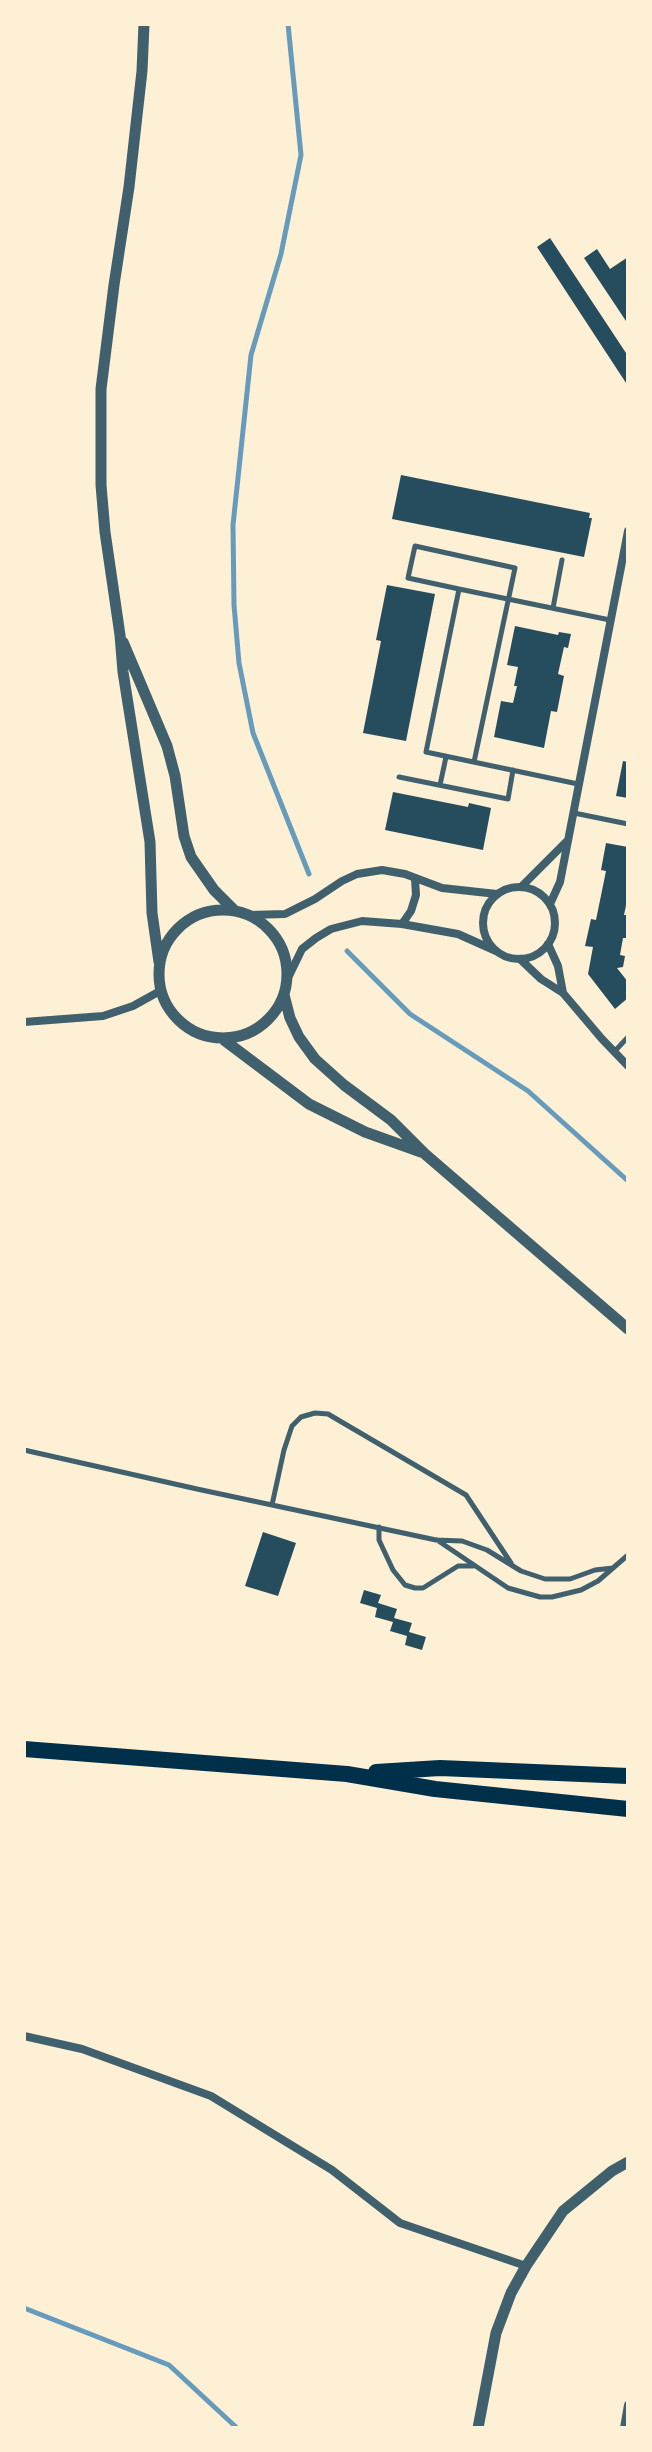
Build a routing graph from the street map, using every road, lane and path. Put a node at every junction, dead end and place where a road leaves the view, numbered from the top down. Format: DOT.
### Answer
graph roads {
  1 [pos="144,24"];
  2 [pos="628,531"];
  3 [pos="562,560"];
  4 [pos="459,589"];
  5 [pos="508,599"];
  6 [pos="553,608"];
  7 [pos="610,620"];
  8 [pos="120,635"];
  9 [pos="446,757"];
  10 [pos="474,762"];
  11 [pos="513,770"];
  12 [pos="399,777"];
  13 [pos="578,784"];
  14 [pos="440,785"];
  15 [pos="573,813"];
  16 [pos="628,824"];
  17 [pos="567,841"];
  18 [pos="415,879"];
  19 [pos="521,887"];
  20 [pos="497,894"];
  21 [pos="550,904"];
  22 [pos="234,910"];
  23 [pos="249,915"];
  24 [pos="402,924"];
  25 [pos="548,944"];
  26 [pos="496,951"];
  27 [pos="520,959"];
  28 [pos="159,962"];
  29 [pos="287,980"];
  30 [pos="160,991"];
  31 [pos="563,993"];
  32 [pos="284,995"];
  33 [pos="24,1022"];
  34 [pos="628,1037"];
  35 [pos="224,1040"];
  36 [pos="614,1052"];
  37 [pos="628,1066"];
  38 [pos="425,1154"];
  39 [pos="628,1329"];
  40 [pos="24,1450"];
  41 [pos="272,1505"];
  42 [pos="379,1527"];
  43 [pos="436,1540"];
  44 [pos="628,1555"];
  45 [pos="474,1566"];
  46 [pos="514,1566"];
  47 [pos="613,1568"];
  48 [pos="24,1749"];
  49 [pos="347,1774"];
  50 [pos="628,1775"];
  51 [pos="628,1809"];
  52 [pos="24,2036"];
  53 [pos="628,2162"];
  54 [pos="526,2266"];
  55 [pos="628,2405"];
  56 [pos="478,2428"];
  57 [pos="624,2428"];
  1 -- 8 [label="street"];
  2 -- 7 [label="street"];
  3 -- 6 [label="lane"];
  4 -- 5 [label="lane"];
  4 -- 5 [label="lane"];
  4 -- 9 [label="lane"];
  5 -- 6 [label="lane"];
  5 -- 10 [label="lane"];
  6 -- 7 [label="lane"];
  7 -- 13 [label="street"];
  8 -- 22 [label="street"];
  8 -- 28 [label="street"];
  9 -- 10 [label="lane"];
  9 -- 14 [label="lane"];
  10 -- 11 [label="lane"];
  11 -- 13 [label="lane"];
  11 -- 14 [label="lane"];
  12 -- 14 [label="lane"];
  13 -- 15 [label="street"];
  15 -- 16 [label="lane"];
  15 -- 17 [label="street"];
  17 -- 19 [label="street"];
  17 -- 21 [label="street"];
  18 -- 20 [label="street"];
  18 -- 23 [label="street"];
  18 -- 24 [label="street"];
  19 -- 20 [label="street"];
  19 -- 21 [label="street"];
  20 -- 26 [label="street"];
  21 -- 25 [label="street"];
  22 -- 23 [label="street"];
  22 -- 28 [label="street"];
  23 -- 29 [label="street"];
  24 -- 26 [label="street"];
  24 -- 29 [label="street"];
  25 -- 27 [label="street"];
  25 -- 31 [label="street"];
  26 -- 27 [label="street"];
  27 -- 31 [label="street"];
  28 -- 30 [label="street"];
  29 -- 32 [label="street"];
  30 -- 33 [label="street"];
  30 -- 35 [label="street"];
  31 -- 36 [label="street"];
  32 -- 35 [label="street"];
  32 -- 38 [label="street"];
  34 -- 36 [label="lane"];
  35 -- 38 [label="street"];
  36 -- 37 [label="street"];
  38 -- 39 [label="street"];
  40 -- 41 [label="lane"];
  41 -- 42 [label="lane"];
  41 -- 46 [label="lane"];
  42 -- 43 [label="lane"];
  42 -- 45 [label="lane"];
  43 -- 45 [label="lane"];
  43 -- 46 [label="lane"];
  44 -- 47 [label="lane"];
  45 -- 47 [label="lane"];
  46 -- 47 [label="lane"];
  48 -- 49 [label="highway"];
  49 -- 50 [label="highway"];
  49 -- 51 [label="highway"];
  52 -- 54 [label="street"];
  53 -- 54 [label="street"];
  54 -- 56 [label="street"];
  55 -- 57 [label="street"];
}
